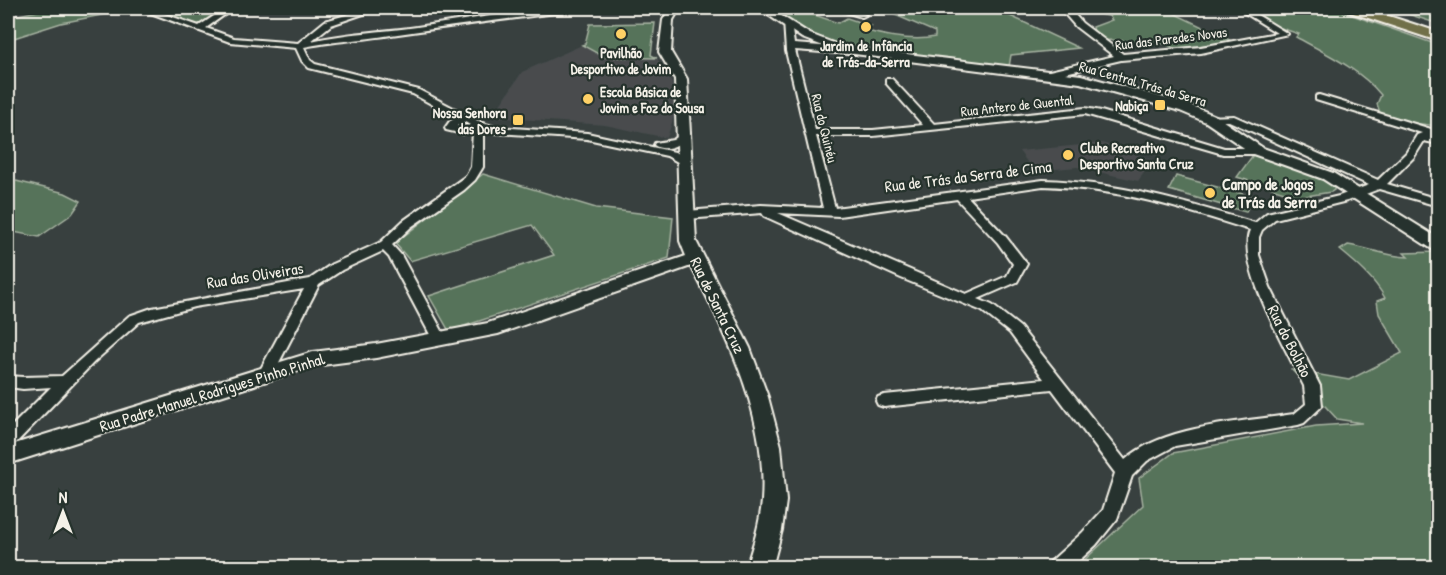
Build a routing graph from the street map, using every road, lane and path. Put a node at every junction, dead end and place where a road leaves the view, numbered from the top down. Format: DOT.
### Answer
graph roads {
  1 [pos="14,8"];
  2 [pos="141,8"];
  3 [pos="230,8"];
  4 [pos="377,8"];
  5 [pos="583,8"];
  6 [pos="675,8"];
  7 [pos="836,8"];
  8 [pos="1059,8"];
  9 [pos="1241,8"];
  10 [pos="1352,8"];
  11 [pos="1372,8"];
  12 [pos="769,9"];
  13 [pos="8,12"];
  14 [pos="862,15"];
  15 [pos="787,23"];
  16 [pos="201,28"];
  17 [pos="1438,30"];
  18 [pos="1438,37"];
  19 [pos="299,46"];
  20 [pos="819,46"];
  21 [pos="790,51"];
  22 [pos="1121,57"];
  23 [pos="1048,74"];
  24 [pos="889,81"];
  25 [pos="1319,98"];
  26 [pos="465,118"];
  27 [pos="1211,119"];
  28 [pos="482,126"];
  29 [pos="932,128"];
  30 [pos="1430,132"];
  31 [pos="811,133"];
  32 [pos="1438,141"];
  33 [pos="660,148"];
  34 [pos="684,149"];
  35 [pos="1257,151"];
  36 [pos="1379,185"];
  37 [pos="1354,193"];
  38 [pos="959,194"];
  39 [pos="1438,203"];
  40 [pos="761,209"];
  41 [pos="826,212"];
  42 [pos="687,215"];
  43 [pos="1257,228"];
  44 [pos="813,234"];
  45 [pos="385,245"];
  46 [pos="1438,245"];
  47 [pos="695,259"];
  48 [pos="314,283"];
  49 [pos="967,299"];
  50 [pos="440,340"];
  51 [pos="266,374"];
  52 [pos="8,381"];
  53 [pos="66,381"];
  54 [pos="1055,383"];
  55 [pos="884,401"];
  56 [pos="8,440"];
  57 [pos="8,455"];
  58 [pos="1124,472"];
  59 [pos="759,567"];
  60 [pos="1057,567"];
  1 -- 13 [label="street"];
  2 -- 16 [label="street"];
  3 -- 16 [label="street"];
  4 -- 19 [label="street"];
  5 -- 19 [label="street"];
  6 -- 34 [label="main road, Rua de Santa Cruz"];
  7 -- 14 [label="street"];
  8 -- 22 [label="street"];
  9 -- 22 [label="street, Rua das Paredes Novas"];
  10 -- 18 [label="highway"];
  11 -- 17 [label="highway"];
  12 -- 15 [label="main road, Rua Central Trás da Serra"];
  15 -- 20 [label="main road, Rua Central Trás da Serra"];
  15 -- 21 [label="street, Rua do Quinéu"];
  16 -- 19 [label="street"];
  19 -- 26 [label="street"];
  20 -- 21 [label="street"];
  20 -- 23 [label="main road, Rua Central Trás da Serra"];
  21 -- 31 [label="street, Rua do Quinéu"];
  22 -- 23 [label="street, Rua das Paredes Novas"];
  23 -- 27 [label="main road, Rua Central Trás da Serra"];
  24 -- 29 [label="street"];
  25 -- 30 [label="street"];
  26 -- 28 [label="street"];
  26 -- 28 [label="street"];
  27 -- 35 [label="main road"];
  27 -- 36 [label="street, Rua Central Trás da Serra"];
  28 -- 33 [label="street"];
  28 -- 45 [label="street, Rua das Oliveiras"];
  29 -- 31 [label="street, Rua Antero de Quental"];
  29 -- 35 [label="street, Rua Antero de Quental"];
  30 -- 32 [label="street"];
  30 -- 36 [label="street"];
  31 -- 41 [label="street, Rua do Quinéu"];
  33 -- 34 [label="street"];
  33 -- 34 [label="street"];
  34 -- 42 [label="main road, Rua de Santa Cruz"];
  35 -- 37 [label="main road"];
  36 -- 37 [label="street"];
  36 -- 39 [label="street, Rua Central Trás da Serra"];
  37 -- 43 [label="street"];
  37 -- 46 [label="main road"];
  38 -- 41 [label="street, Rua de Trás da Serra de Cima"];
  38 -- 43 [label="street, Rua de Trás da Serra de Cima"];
  38 -- 49 [label="street"];
  40 -- 41 [label="street, Rua de Trás da Serra de Cima"];
  40 -- 42 [label="street, Rua de Trás da Serra de Cima"];
  40 -- 44 [label="street"];
  41 -- 44 [label="street"];
  42 -- 47 [label="main road, Rua de Santa Cruz"];
  43 -- 58 [label="street, Rua do Bolhão"];
  44 -- 49 [label="street"];
  45 -- 48 [label="street, Rua das Oliveiras"];
  45 -- 50 [label="street"];
  47 -- 50 [label="main road, Rua Padre Manuel Rodrigues Pinho Pinhal"];
  47 -- 59 [label="main road, Rua de Santa Cruz"];
  48 -- 51 [label="street"];
  48 -- 53 [label="street, Rua das Oliveiras"];
  49 -- 54 [label="street"];
  50 -- 51 [label="main road, Rua Padre Manuel Rodrigues Pinho Pinhal"];
  51 -- 57 [label="main road, Rua Padre Manuel Rodrigues Pinho Pinhal"];
  52 -- 53 [label="street"];
  53 -- 56 [label="street, Rua das Oliveiras"];
  54 -- 55 [label="street"];
  54 -- 58 [label="street"];
  58 -- 60 [label="street"];
}
